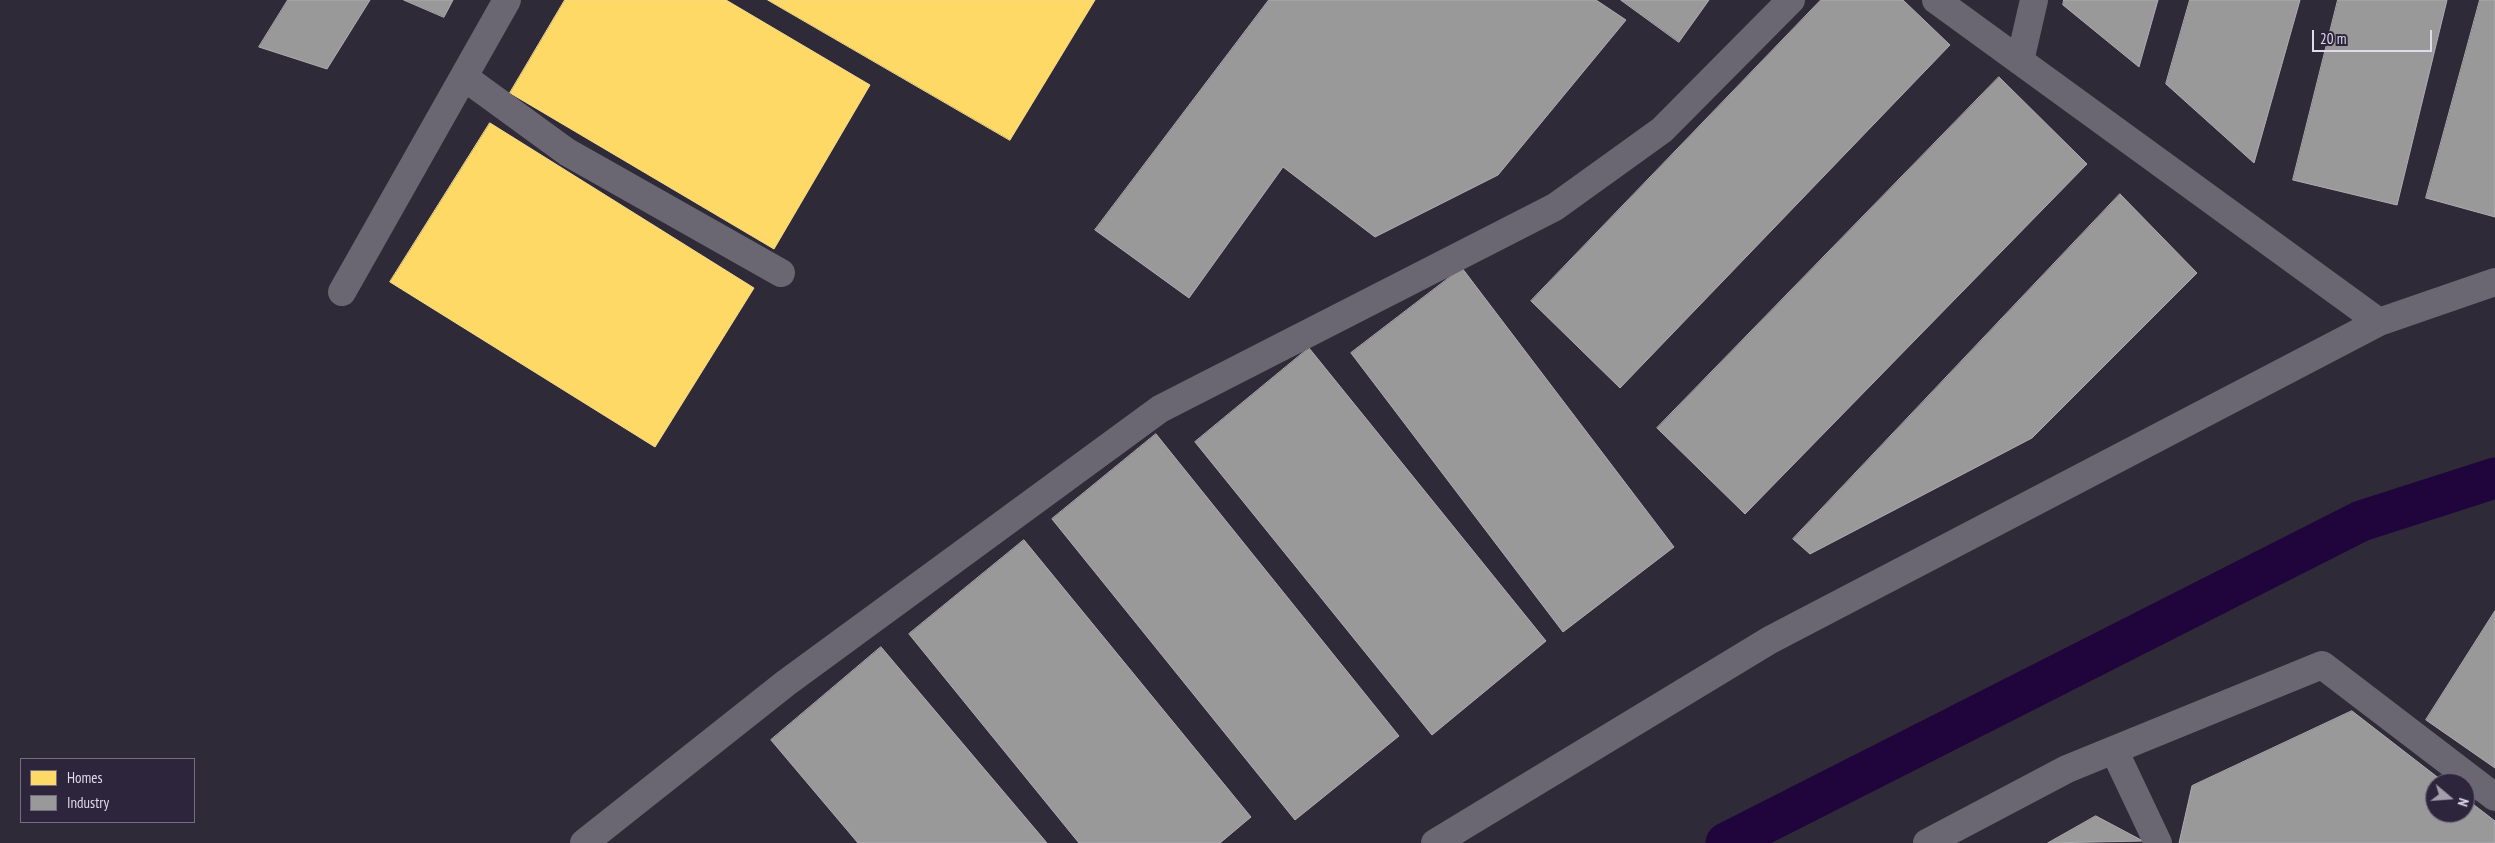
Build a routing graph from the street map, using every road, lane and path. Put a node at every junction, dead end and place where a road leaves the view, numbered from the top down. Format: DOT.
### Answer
graph roads {
  1 [pos="507,0"];
  2 [pos="1791,0"];
  3 [pos="1936,0"];
  4 [pos="2034,0"];
  5 [pos="2020,61"];
  6 [pos="464,77"];
  7 [pos="781,274"];
  8 [pos="2495,282"];
  9 [pos="342,292"];
  10 [pos="2379,322"];
  11 [pos="2114,750"];
  12 [pos="2495,797"];
  13 [pos="584,843"];
  14 [pos="1435,843"];
  15 [pos="1927,843"];
  16 [pos="2158,843"];
  1 -- 6 [label="street"];
  2 -- 13 [label="street"];
  3 -- 5 [label="street"];
  4 -- 5 [label="street"];
  5 -- 10 [label="street"];
  6 -- 7 [label="street"];
  6 -- 9 [label="street"];
  8 -- 10 [label="street"];
  10 -- 14 [label="street"];
  11 -- 12 [label="street"];
  11 -- 15 [label="street"];
  11 -- 16 [label="street"];
}
